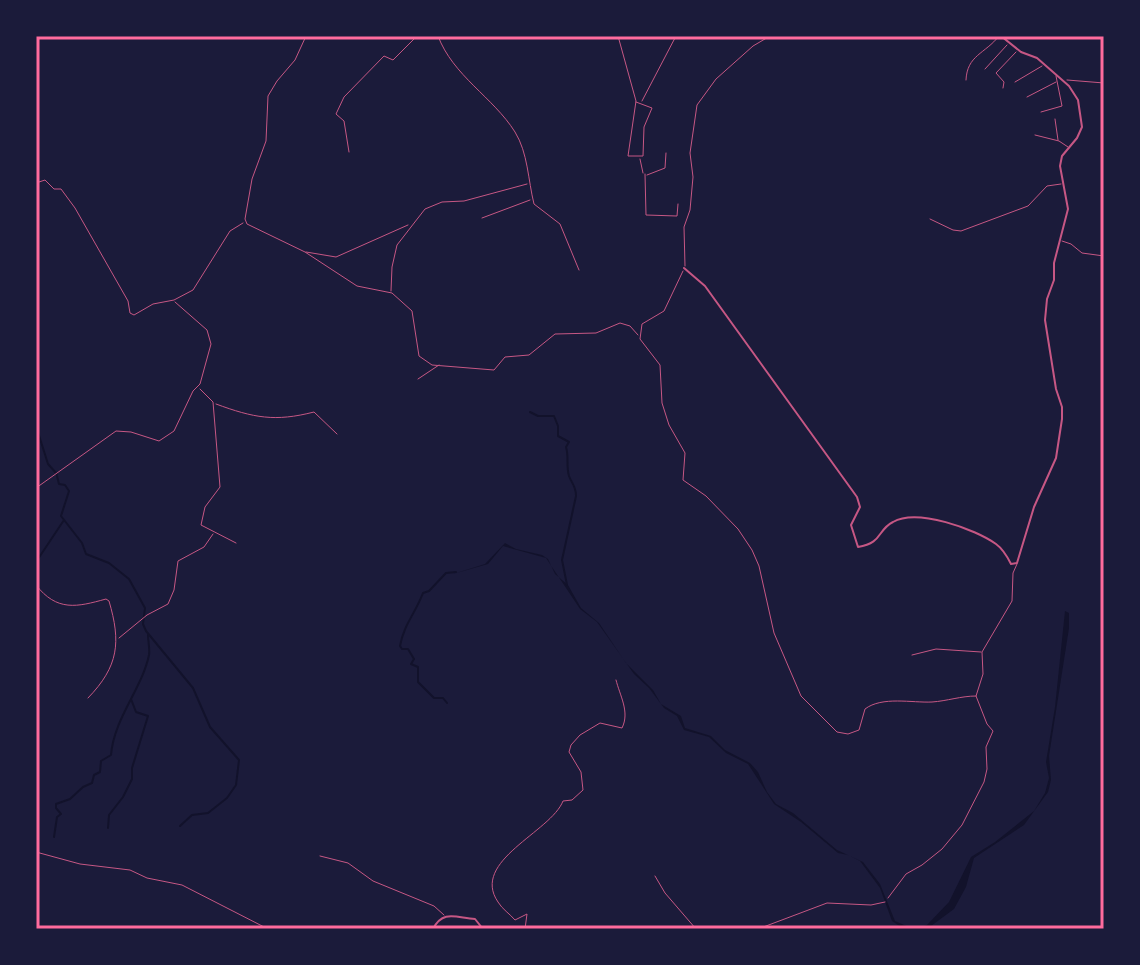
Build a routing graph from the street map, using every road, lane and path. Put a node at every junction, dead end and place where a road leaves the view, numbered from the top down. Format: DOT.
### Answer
graph roads {
  1 [pos="306,36"];
  2 [pos="417,36"];
  3 [pos="438,36"];
  4 [pos="618,36"];
  5 [pos="676,36"];
  6 [pos="770,36"];
  7 [pos="1000,36"];
  8 [pos="1008,43"];
  9 [pos="1017,50"];
  10 [pos="1044,65"];
  11 [pos="985,69"];
  12 [pos="1056,76"];
  13 [pos="966,80"];
  14 [pos="1057,81"];
  15 [pos="1064,81"];
  16 [pos="1015,82"];
  17 [pos="1104,83"];
  18 [pos="1003,88"];
  19 [pos="1027,97"];
  20 [pos="636,102"];
  21 [pos="640,104"];
  22 [pos="1041,112"];
  23 [pos="1055,119"];
  24 [pos="1035,135"];
  25 [pos="1059,141"];
  26 [pos="1068,147"];
  27 [pos="349,152"];
  28 [pos="666,153"];
  29 [pos="640,156"];
  30 [pos="645,174"];
  31 [pos="36,183"];
  32 [pos="530,184"];
  33 [pos="1061,184"];
  34 [pos="532,199"];
  35 [pos="678,204"];
  36 [pos="482,218"];
  37 [pos="930,219"];
  38 [pos="245,222"];
  39 [pos="411,226"];
  40 [pos="1060,241"];
  41 [pos="305,252"];
  42 [pos="1104,256"];
  43 [pos="684,268"];
  44 [pos="579,270"];
  45 [pos="392,293"];
  46 [pos="174,300"];
  47 [pos="640,337"];
  48 [pos="439,365"];
  49 [pos="418,379"];
  50 [pos="198,387"];
  51 [pos="213,402"];
  52 [pos="337,434"];
  53 [pos="36,488"];
  54 [pos="213,531"];
  55 [pos="236,543"];
  56 [pos="1017,563"];
  57 [pos="36,585"];
  58 [pos="117,640"];
  59 [pos="982,652"];
  60 [pos="912,655"];
  61 [pos="616,680"];
  62 [pos="976,696"];
  63 [pos="88,698"];
  64 [pos="36,852"];
  65 [pos="320,856"];
  66 [pos="655,876"];
  67 [pos="888,898"];
  68 [pos="885,902"];
  69 [pos="444,915"];
  70 [pos="268,929"];
  71 [pos="433,929"];
  72 [pos="483,929"];
  73 [pos="525,929"];
  74 [pos="696,929"];
  75 [pos="758,929"];
  1 -- 38 [label="street"];
  2 -- 27 [label="street"];
  3 -- 32 [label="street"];
  4 -- 20 [label="street"];
  5 -- 21 [label="street"];
  6 -- 43 [label="street"];
  7 -- 8 [label="street"];
  7 -- 13 [label="street"];
  8 -- 9 [label="street"];
  8 -- 11 [label="street"];
  9 -- 10 [label="street"];
  9 -- 18 [label="street"];
  10 -- 12 [label="street"];
  10 -- 16 [label="street"];
  12 -- 14 [label="street"];
  12 -- 15 [label="street"];
  14 -- 19 [label="street"];
  14 -- 22 [label="street"];
  15 -- 17 [label="street"];
  15 -- 26 [label="street"];
  20 -- 21 [label="street"];
  20 -- 29 [label="street"];
  21 -- 29 [label="street"];
  23 -- 25 [label="street"];
  24 -- 25 [label="street"];
  25 -- 26 [label="street"];
  26 -- 33 [label="street"];
  28 -- 30 [label="street"];
  29 -- 30 [label="street"];
  30 -- 35 [label="street"];
  31 -- 46 [label="street"];
  32 -- 34 [label="street"];
  32 -- 39 [label="street"];
  33 -- 37 [label="street"];
  33 -- 40 [label="street"];
  34 -- 36 [label="street"];
  34 -- 44 [label="street"];
  38 -- 41 [label="street"];
  38 -- 46 [label="street"];
  39 -- 41 [label="street"];
  39 -- 45 [label="street"];
  40 -- 42 [label="street"];
  40 -- 56 [label="street"];
  41 -- 45 [label="street"];
  43 -- 47 [label="street"];
  43 -- 56 [label="street"];
  45 -- 48 [label="street"];
  46 -- 50 [label="street"];
  47 -- 48 [label="street"];
  47 -- 62 [label="street"];
  48 -- 49 [label="street"];
  50 -- 51 [label="street"];
  50 -- 53 [label="street"];
  51 -- 52 [label="street"];
  51 -- 54 [label="street"];
  54 -- 55 [label="street"];
  54 -- 58 [label="street"];
  56 -- 59 [label="street"];
  57 -- 58 [label="street"];
  58 -- 63 [label="street"];
  59 -- 60 [label="street"];
  59 -- 62 [label="street"];
  61 -- 73 [label="street"];
  62 -- 67 [label="street"];
  64 -- 70 [label="street"];
  65 -- 69 [label="street"];
  66 -- 74 [label="street"];
  68 -- 75 [label="street"];
  69 -- 71 [label="street"];
  69 -- 72 [label="street"];
}
